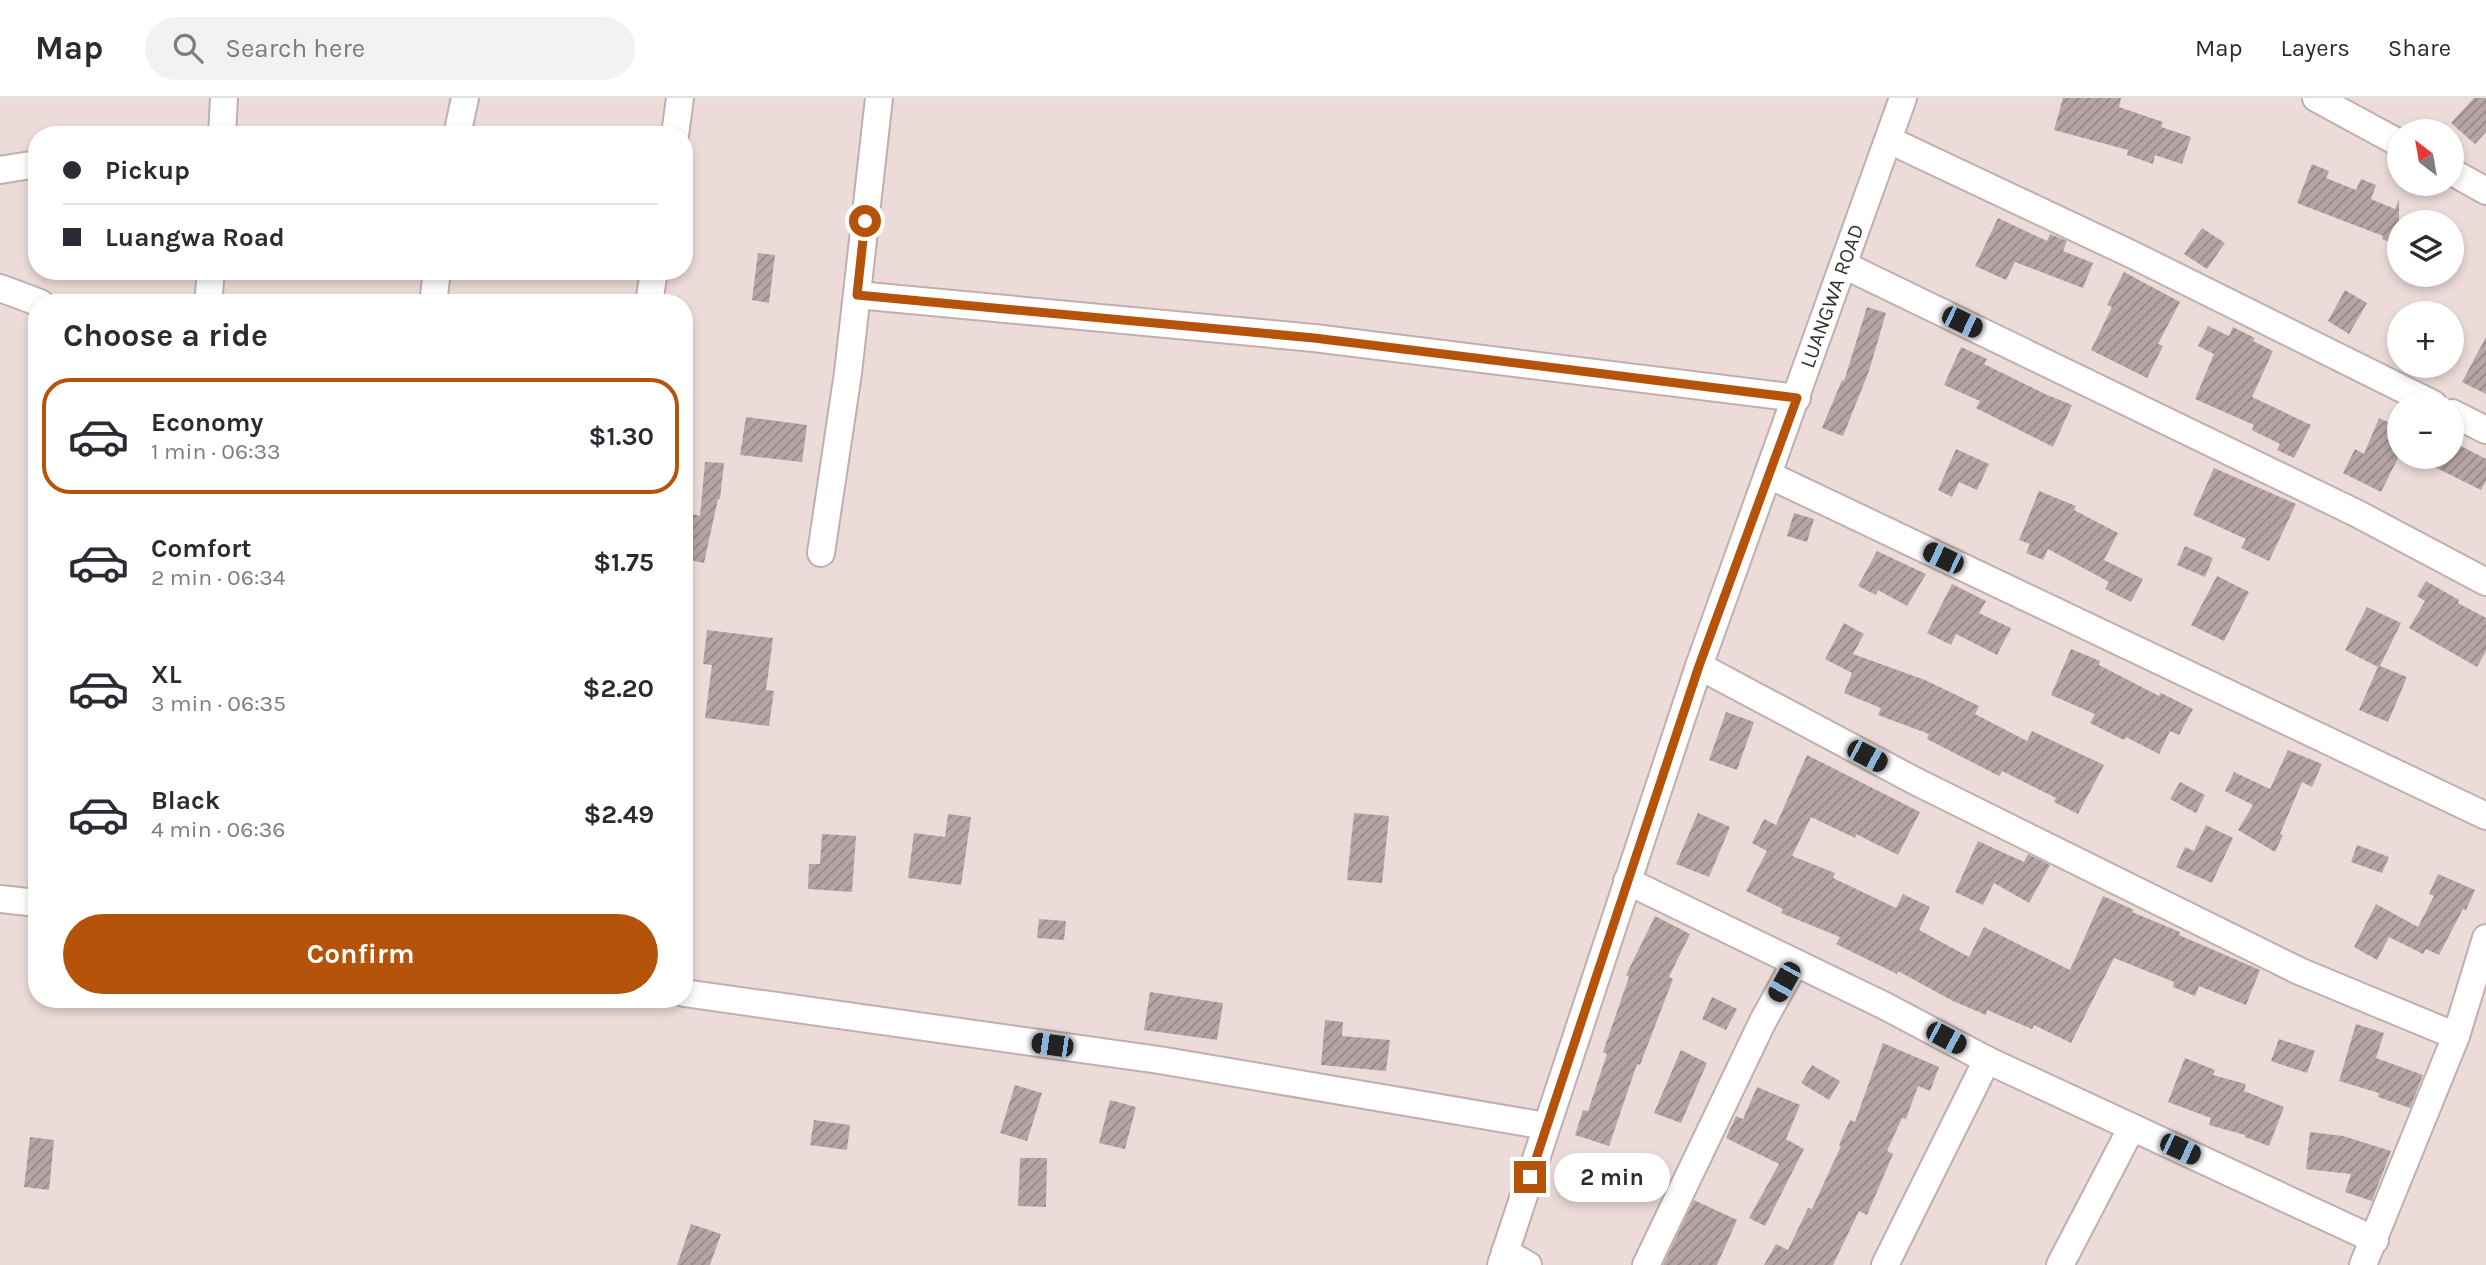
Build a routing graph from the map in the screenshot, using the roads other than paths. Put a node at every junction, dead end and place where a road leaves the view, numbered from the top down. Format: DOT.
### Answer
graph roads {
  1 [pos="224,98"];
  2 [pos="465,98"];
  3 [pos="680,98"];
  4 [pos="879,98"];
  5 [pos="1903,98"];
  6 [pos="2316,98"];
  7 [pos="222,126"];
  8 [pos="459,126"];
  9 [pos="676,126"];
  10 [pos="2387,137"];
  11 [pos="1889,140"];
  12 [pos="28,165"];
  13 [pos="0,170"];
  14 [pos="2464,179"];
  15 [pos="2486,191"];
  16 [pos="1844,264"];
  17 [pos="0,288"];
  18 [pos="857,295"];
  19 [pos="28,298"];
  20 [pos="2410,392"];
  21 [pos="1797,398"];
  22 [pos="2464,419"];
  23 [pos="2486,430"];
  24 [pos="1769,475"];
  25 [pos="821,552"];
  26 [pos="2486,582"];
  27 [pos="1699,666"];
  28 [pos="2486,816"];
  29 [pos="1627,881"];
  30 [pos="0,899"];
  31 [pos="28,903"];
  32 [pos="2486,938"];
  33 [pos="1795,963"];
  34 [pos="693,994"];
  35 [pos="2456,1036"];
  36 [pos="1987,1060"];
  37 [pos="1546,1126"];
  38 [pos="2132,1126"];
  39 [pos="2375,1240"];
  40 [pos="1503,1259"];
  41 [pos="1528,1265"];
  42 [pos="1646,1265"];
  43 [pos="1885,1265"];
  44 [pos="2060,1265"];
  45 [pos="2363,1265"];
  1 -- 7 [label="street"];
  2 -- 8 [label="street"];
  3 -- 9 [label="street"];
  4 -- 18 [label="street"];
  5 -- 11 [label="street, LUANGWA ROAD"];
  6 -- 10 [label="street"];
  11 -- 16 [label="street, LUANGWA ROAD"];
  11 -- 20 [label="street"];
  12 -- 13 [label="street"];
  14 -- 15 [label="street"];
  16 -- 21 [label="street, LUANGWA ROAD"];
  16 -- 26 [label="street"];
  17 -- 19 [label="street"];
  18 -- 21 [label="street"];
  18 -- 25 [label="street"];
  21 -- 24 [label="street, LUANGWA ROAD"];
  22 -- 23 [label="street"];
  24 -- 27 [label="street, LUANGWA ROAD"];
  24 -- 28 [label="street"];
  27 -- 29 [label="street, LUANGWA ROAD"];
  27 -- 35 [label="street"];
  29 -- 33 [label="street"];
  29 -- 37 [label="street, LUANGWA ROAD"];
  30 -- 31 [label="street"];
  32 -- 35 [label="street"];
  33 -- 36 [label="street"];
  33 -- 42 [label="street"];
  34 -- 37 [label="street"];
  35 -- 39 [label="street"];
  36 -- 38 [label="street"];
  36 -- 43 [label="street"];
  37 -- 40 [label="street, LUANGWA ROAD"];
  38 -- 39 [label="street"];
  38 -- 44 [label="street"];
  39 -- 45 [label="street"];
  40 -- 41 [label="street"];
}
